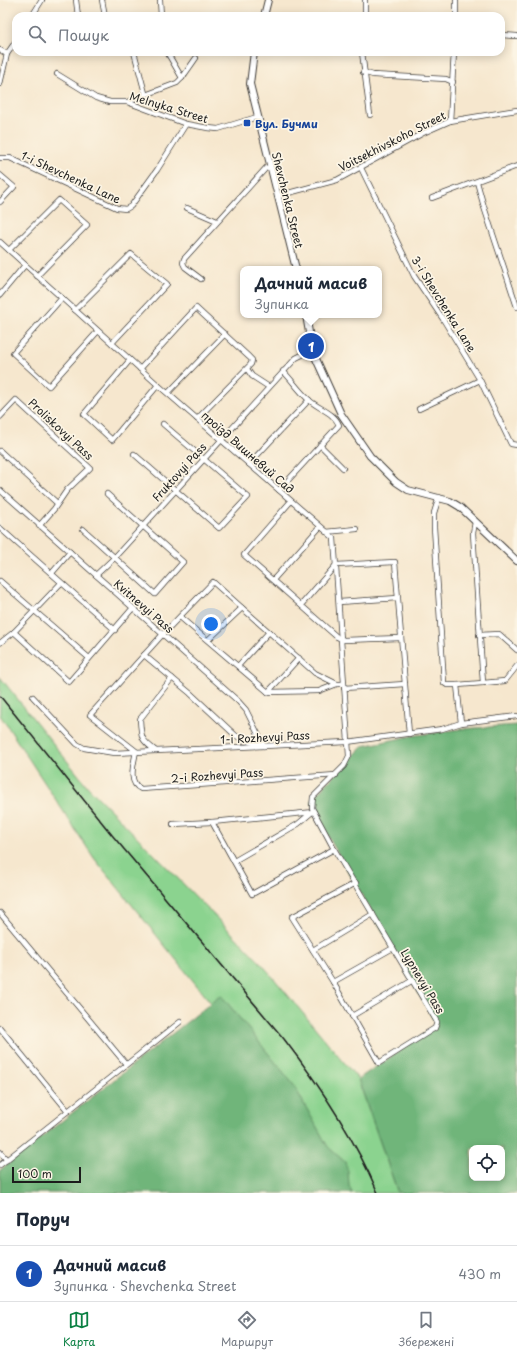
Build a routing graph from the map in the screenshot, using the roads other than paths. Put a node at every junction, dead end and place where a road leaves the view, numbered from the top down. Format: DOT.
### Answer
graph roads {
  1 [pos="42,0"];
  2 [pos="76,0"];
  3 [pos="102,0"];
  4 [pos="160,0"];
  5 [pos="268,0"];
  6 [pos="365,0"];
  7 [pos="456,0"];
  8 [pos="34,12"];
  9 [pos="78,12"];
  10 [pos="104,12"];
  11 [pos="161,12"];
  12 [pos="265,12"];
  13 [pos="365,12"];
  14 [pos="456,12"];
  15 [pos="505,35"];
  16 [pos="517,36"];
  17 [pos="12,48"];
  18 [pos="0,50"];
  19 [pos="8,54"];
  20 [pos="135,56"];
  21 [pos="169,56"];
  22 [pos="254,56"];
  23 [pos="362,56"];
  24 [pos="454,56"];
  25 [pos="196,58"];
  26 [pos="364,72"];
  27 [pos="57,74"];
  28 [pos="182,78"];
  29 [pos="453,82"];
  30 [pos="0,84"];
  31 [pos="145,94"];
  32 [pos="127,102"];
  33 [pos="517,110"];
  34 [pos="370,115"];
  35 [pos="257,117"];
  36 [pos="450,121"];
  37 [pos="186,124"];
  38 [pos="0,158"];
  39 [pos="517,166"];
  40 [pos="270,167"];
  41 [pos="361,168"];
  42 [pos="0,175"];
  43 [pos="477,182"];
  44 [pos="277,196"];
  45 [pos="432,198"];
  46 [pos="0,202"];
  47 [pos="187,208"];
  48 [pos="217,221"];
  49 [pos="0,242"];
  50 [pos="9,250"];
  51 [pos="25,265"];
  52 [pos="295,266"];
  53 [pos="37,276"];
  54 [pos="201,279"];
  55 [pos="0,295"];
  56 [pos="62,298"];
  57 [pos="517,307"];
  58 [pos="75,310"];
  59 [pos="307,318"];
  60 [pos="98,331"];
  61 [pos="225,334"];
  62 [pos="112,343"];
  63 [pos="312,350"];
  64 [pos="130,360"];
  65 [pos="140,369"];
  66 [pos="247,369"];
  67 [pos="283,371"];
  68 [pos="480,380"];
  69 [pos="158,385"];
  70 [pos="269,387"];
  71 [pos="168,393"];
  72 [pos="309,400"];
  73 [pos="419,409"];
  74 [pos="0,417"];
  75 [pos="197,419"];
  76 [pos="163,424"];
  77 [pos="221,439"];
  78 [pos="320,445"];
  79 [pos="517,445"];
  80 [pos="0,451"];
  81 [pos="134,454"];
  82 [pos="203,459"];
  83 [pos="249,464"];
  84 [pos="343,468"];
  85 [pos="176,489"];
  86 [pos="0,490"];
  87 [pos="279,490"];
  88 [pos="106,494"];
  89 [pos="439,497"];
  90 [pos="291,502"];
  91 [pos="57,503"];
  92 [pos="474,522"];
  93 [pos="39,526"];
  94 [pos="143,526"];
  95 [pos="320,527"];
  96 [pos="0,528"];
  97 [pos="83,529"];
  98 [pos="357,529"];
  99 [pos="326,532"];
  100 [pos="70,552"];
  101 [pos="114,558"];
  102 [pos="517,561"];
  103 [pos="336,565"];
  104 [pos="52,573"];
  105 [pos="96,575"];
  106 [pos="273,580"];
  107 [pos="0,581"];
  108 [pos="61,582"];
  109 [pos="398,598"];
  110 [pos="339,602"];
  111 [pos="301,606"];
  112 [pos="242,608"];
  113 [pos="132,609"];
  114 [pos="35,610"];
  115 [pos="180,617"];
  116 [pos="114,630"];
  117 [pos="14,632"];
  118 [pos="269,632"];
  119 [pos="163,634"];
  120 [pos="480,635"];
  121 [pos="341,638"];
  122 [pos="402,638"];
  123 [pos="208,640"];
  124 [pos="0,643"];
  125 [pos="517,650"];
  126 [pos="144,655"];
  127 [pos="89,658"];
  128 [pos="299,658"];
  129 [pos="238,666"];
  130 [pos="517,666"];
  131 [pos="172,678"];
  132 [pos="483,683"];
  133 [pos="337,684"];
  134 [pos="405,684"];
  135 [pos="457,685"];
  136 [pos="344,686"];
  137 [pos="268,692"];
  138 [pos="33,697"];
  139 [pos="517,716"];
  140 [pos="461,723"];
  141 [pos="409,734"];
  142 [pos="347,742"];
  143 [pos="264,746"];
  144 [pos="156,751"];
  145 [pos="136,752"];
  146 [pos="336,775"];
  147 [pos="312,812"];
  148 [pos="212,822"];
  149 [pos="173,824"];
  150 [pos="334,848"];
  151 [pos="234,861"];
  152 [pos="356,883"];
  153 [pos="0,913"];
  154 [pos="373,914"];
  155 [pos="393,948"];
  156 [pos="313,950"];
  157 [pos="413,980"];
  158 [pos="333,982"];
  159 [pos="352,1016"];
  160 [pos="180,1022"];
  161 [pos="0,1028"];
  162 [pos="126,1064"];
  163 [pos="68,1111"];
  164 [pos="0,1152"];
  165 [pos="7,1160"];
  166 [pos="0,1165"];
  1 -- 8 [label="street"];
  2 -- 9 [label="street"];
  3 -- 10 [label="street"];
  4 -- 11 [label="street"];
  5 -- 12 [label="street"];
  6 -- 13 [label="street"];
  7 -- 14 [label="street"];
  15 -- 16 [label="street"];
  17 -- 19 [label="street"];
  18 -- 19 [label="street"];
  19 -- 30 [label="street"];
  20 -- 31 [label="street"];
  21 -- 28 [label="street"];
  22 -- 35 [label="street, Shevchenka Street"];
  23 -- 26 [label="street"];
  24 -- 29 [label="street"];
  25 -- 28 [label="street"];
  26 -- 29 [label="street"];
  26 -- 34 [label="street"];
  27 -- 32 [label="street, Melnyka Street"];
  28 -- 31 [label="street"];
  29 -- 36 [label="street"];
  31 -- 32 [label="street"];
  32 -- 37 [label="street, Melnyka Street"];
  33 -- 36 [label="street, Voitsekhivskoho Street"];
  35 -- 37 [label="street, Melnyka Street"];
  35 -- 40 [label="street, Shevchenka Street"];
  36 -- 41 [label="street, Voitsekhivskoho Street"];
  37 -- 38 [label="street, 1-i Shevchenka Lane"];
  39 -- 43 [label="street"];
  40 -- 44 [label="street, Shevchenka Street"];
  40 -- 48 [label="street"];
  41 -- 44 [label="street, Voitsekhivskoho Street"];
  41 -- 68 [label="street, 3-i Shevchenka Lane"];
  42 -- 46 [label="street"];
  43 -- 45 [label="street"];
  43 -- 57 [label="street"];
  44 -- 52 [label="street, Shevchenka Street"];
  47 -- 48 [label="street"];
  48 -- 54 [label="street"];
  49 -- 50 [label="street, проїзд Вишневий Сад"];
  50 -- 51 [label="street, проїзд Вишневий Сад"];
  50 -- 53 [label="street"];
  51 -- 53 [label="street, проїзд Вишневий Сад"];
  51 -- 55 [label="street"];
  53 -- 56 [label="street, проїзд Вишневий Сад"];
  56 -- 58 [label="street, проїзд Вишневий Сад"];
  56 -- 60 [label="street"];
  58 -- 60 [label="street, проїзд Вишневий Сад"];
  58 -- 62 [label="street"];
  59 -- 63 [label="street"];
  60 -- 62 [label="street, проїзд Вишневий Сад"];
  61 -- 65 [label="street"];
  61 -- 66 [label="street"];
  61 -- 71 [label="street"];
  62 -- 64 [label="street, проїзд Вишневий Сад"];
  63 -- 67 [label="street, Fruktovyi Pass"];
  63 -- 89 [label="street"];
  64 -- 65 [label="street, проїзд Вишневий Сад"];
  64 -- 69 [label="street"];
  65 -- 69 [label="street, проїзд Вишневий Сад"];
  66 -- 70 [label="street"];
  66 -- 75 [label="street"];
  67 -- 70 [label="street, Fruktovyi Pass"];
  67 -- 72 [label="street"];
  68 -- 73 [label="street"];
  68 -- 79 [label="street, 3-i Shevchenka Lane"];
  69 -- 71 [label="street, проїзд Вишневий Сад"];
  70 -- 77 [label="street, Fruktovyi Pass"];
  71 -- 75 [label="street, проїзд Вишневий Сад"];
  72 -- 78 [label="street"];
  72 -- 83 [label="street"];
  74 -- 91 [label="street, Proliskovyi Pass"];
  75 -- 77 [label="street, проїзд Вишневий Сад"];
  76 -- 82 [label="street"];
  77 -- 82 [label="street, Fruktovyi Pass"];
  77 -- 83 [label="street, проїзд Вишневий Сад"];
  78 -- 84 [label="street"];
  78 -- 87 [label="street"];
  80 -- 91 [label="street"];
  81 -- 85 [label="street"];
  82 -- 85 [label="street, Fruktovyi Pass"];
  82 -- 85 [label="street"];
  83 -- 87 [label="street, проїзд Вишневий Сад"];
  85 -- 94 [label="street, Fruktovyi Pass"];
  86 -- 93 [label="street, Kvitnevyi Pass"];
  87 -- 90 [label="street, проїзд Вишневий Сад"];
  88 -- 94 [label="street"];
  89 -- 92 [label="street"];
  89 -- 135 [label="street"];
  90 -- 95 [label="street, проїзд Вишневий Сад"];
  90 -- 106 [label="street"];
  91 -- 93 [label="street, Proliskovyi Pass"];
  92 -- 102 [label="street"];
  92 -- 120 [label="street"];
  93 -- 100 [label="street, Kvitnevyi Pass"];
  94 -- 101 [label="street, Fruktovyi Pass"];
  94 -- 101 [label="street"];
  95 -- 99 [label="street, проїзд Вишневий Сад"];
  95 -- 106 [label="street"];
  96 -- 104 [label="street"];
  97 -- 101 [label="street"];
  98 -- 99 [label="street"];
  99 -- 103 [label="street, проїзд Вишневий Сад"];
  100 -- 104 [label="street"];
  100 -- 105 [label="street, Kvitnevyi Pass"];
  101 -- 105 [label="street, Fruktovyi Pass"];
  103 -- 109 [label="street"];
  103 -- 110 [label="street, проїзд Вишневий Сад"];
  103 -- 111 [label="street"];
  104 -- 108 [label="street"];
  105 -- 113 [label="street, Kvitnevyi Pass"];
  106 -- 111 [label="street"];
  107 -- 114 [label="street"];
  108 -- 114 [label="street"];
  108 -- 116 [label="street"];
  109 -- 110 [label="street"];
  109 -- 122 [label="street"];
  110 -- 121 [label="street, проїзд Вишневий Сад"];
  111 -- 121 [label="street"];
  112 -- 115 [label="street"];
  112 -- 118 [label="street"];
  112 -- 123 [label="street"];
  113 -- 116 [label="street"];
  113 -- 119 [label="street, Kvitnevyi Pass"];
  114 -- 117 [label="street"];
  114 -- 127 [label="street"];
  115 -- 119 [label="street"];
  115 -- 123 [label="street"];
  116 -- 127 [label="street"];
  117 -- 124 [label="street"];
  117 -- 127 [label="street"];
  118 -- 128 [label="street"];
  118 -- 129 [label="street"];
  119 -- 126 [label="street"];
  119 -- 143 [label="street, Kvitnevyi Pass"];
  120 -- 125 [label="street"];
  120 -- 132 [label="street"];
  121 -- 122 [label="street"];
  121 -- 136 [label="street, проїзд Вишневий Сад"];
  122 -- 134 [label="street"];
  123 -- 129 [label="street"];
  126 -- 131 [label="street"];
  126 -- 145 [label="street"];
  128 -- 133 [label="street"];
  128 -- 137 [label="street"];
  129 -- 137 [label="street"];
  130 -- 132 [label="street"];
  131 -- 143 [label="street"];
  131 -- 144 [label="street"];
  132 -- 135 [label="street"];
  133 -- 136 [label="street"];
  133 -- 137 [label="street"];
  134 -- 136 [label="street"];
  134 -- 141 [label="street"];
  135 -- 140 [label="street"];
  136 -- 142 [label="street, проїзд Вишневий Сад"];
  138 -- 145 [label="street, 1-i Rozhevyi Pass"];
  139 -- 140 [label="street, 1-i Rozhevyi Pass"];
  140 -- 141 [label="street, 1-i Rozhevyi Pass"];
  141 -- 142 [label="street, 1-i Rozhevyi Pass"];
  142 -- 143 [label="street, 1-i Rozhevyi Pass"];
  142 -- 146 [label="street"];
  143 -- 144 [label="street, 1-i Rozhevyi Pass"];
  144 -- 145 [label="street, 1-i Rozhevyi Pass"];
  145 -- 146 [label="street, 2-i Rozhevyi Pass"];
  146 -- 147 [label="street"];
  147 -- 148 [label="street"];
  147 -- 150 [label="street, Lypnevyi Pass"];
  147 -- 151 [label="street"];
  148 -- 149 [label="street"];
  148 -- 151 [label="street"];
  150 -- 151 [label="street"];
  150 -- 152 [label="street, Lypnevyi Pass"];
  152 -- 154 [label="street, Lypnevyi Pass"];
  152 -- 156 [label="street, Lypnevyi Pass"];
  153 -- 162 [label="street"];
  154 -- 155 [label="street, Lypnevyi Pass"];
  154 -- 156 [label="street"];
  155 -- 157 [label="street, Lypnevyi Pass"];
  155 -- 158 [label="street"];
  156 -- 158 [label="street, Lypnevyi Pass"];
  157 -- 159 [label="street"];
  157 -- 159 [label="street, Lypnevyi Pass"];
  158 -- 159 [label="street, Lypnevyi Pass"];
  160 -- 162 [label="street"];
  161 -- 163 [label="street"];
  162 -- 163 [label="street"];
  163 -- 165 [label="street"];
  164 -- 165 [label="street"];
  165 -- 166 [label="street"];
}
